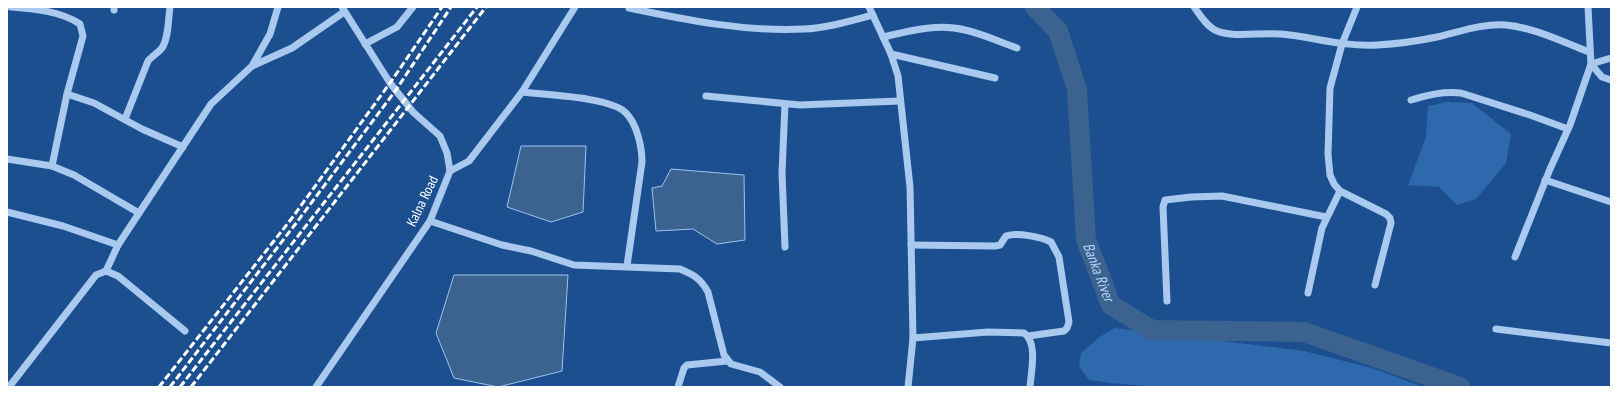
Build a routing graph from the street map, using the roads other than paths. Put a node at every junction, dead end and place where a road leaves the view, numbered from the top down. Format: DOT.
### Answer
graph roads {
  1 [pos="11,7"];
  2 [pos="170,7"];
  3 [pos="278,7"];
  4 [pos="413,7"];
  5 [pos="575,7"];
  6 [pos="869,7"];
  7 [pos="1194,7"];
  8 [pos="1357,7"];
  9 [pos="1588,7"];
  10 [pos="629,8"];
  11 [pos="343,9"];
  12 [pos="872,15"];
  13 [pos="883,37"];
  14 [pos="365,44"];
  15 [pos="1342,44"];
  16 [pos="1017,48"];
  17 [pos="1590,52"];
  18 [pos="891,54"];
  19 [pos="1611,58"];
  20 [pos="1591,64"];
  21 [pos="252,66"];
  22 [pos="995,78"];
  23 [pos="1611,80"];
  24 [pos="522,92"];
  25 [pos="67,94"];
  26 [pos="706,96"];
  27 [pos="1411,100"];
  28 [pos="900,101"];
  29 [pos="785,104"];
  30 [pos="125,119"];
  31 [pos="1568,129"];
  32 [pos="183,147"];
  33 [pos="7,159"];
  34 [pos="52,166"];
  35 [pos="450,171"];
  36 [pos="1546,180"];
  37 [pos="1340,191"];
  38 [pos="1611,202"];
  39 [pos="7,212"];
  40 [pos="140,213"];
  41 [pos="1326,217"];
  42 [pos="430,221"];
  43 [pos="911,245"];
  44 [pos="118,246"];
  45 [pos="785,247"];
  46 [pos="1515,257"];
  47 [pos="627,266"];
  48 [pos="106,271"];
  49 [pos="1375,285"];
  50 [pos="1308,293"];
  51 [pos="1168,301"];
  52 [pos="1496,329"];
  53 [pos="185,331"];
  54 [pos="1028,336"];
  55 [pos="913,338"];
  56 [pos="1611,344"];
  57 [pos="728,361"];
  58 [pos="9,387"];
  59 [pos="316,387"];
  60 [pos="678,387"];
  61 [pos="780,387"];
  62 [pos="908,387"];
  63 [pos="1030,387"];
  1 -- 25 [label="street"];
  2 -- 30 [label="street"];
  3 -- 21 [label="street"];
  4 -- 14 [label="street"];
  5 -- 24 [label="street"];
  6 -- 12 [label="street"];
  7 -- 15 [label="street"];
  8 -- 15 [label="street"];
  9 -- 17 [label="street"];
  10 -- 12 [label="street"];
  11 -- 14 [label="street, Kalna Road"];
  11 -- 21 [label="street"];
  12 -- 13 [label="street"];
  13 -- 16 [label="street"];
  13 -- 18 [label="street"];
  14 -- 35 [label="street, Kalna Road"];
  15 -- 17 [label="street"];
  15 -- 37 [label="street"];
  17 -- 20 [label="street"];
  18 -- 22 [label="street"];
  18 -- 28 [label="street"];
  19 -- 20 [label="street"];
  20 -- 23 [label="street"];
  20 -- 31 [label="street"];
  21 -- 32 [label="street"];
  24 -- 35 [label="street"];
  24 -- 47 [label="street"];
  25 -- 30 [label="street"];
  25 -- 34 [label="street"];
  26 -- 29 [label="street"];
  27 -- 31 [label="street"];
  28 -- 29 [label="street"];
  28 -- 43 [label="street"];
  29 -- 45 [label="street"];
  30 -- 32 [label="street"];
  31 -- 36 [label="street"];
  32 -- 40 [label="street"];
  33 -- 34 [label="street"];
  34 -- 40 [label="street"];
  35 -- 42 [label="street, Kalna Road"];
  36 -- 38 [label="street"];
  36 -- 46 [label="street"];
  37 -- 41 [label="street"];
  37 -- 49 [label="street"];
  39 -- 44 [label="street"];
  40 -- 44 [label="street"];
  41 -- 50 [label="street"];
  41 -- 51 [label="street"];
  42 -- 47 [label="street"];
  42 -- 59 [label="street, Kalna Road"];
  43 -- 54 [label="street"];
  43 -- 55 [label="street"];
  44 -- 48 [label="street"];
  47 -- 57 [label="street"];
  48 -- 53 [label="street"];
  48 -- 58 [label="street"];
  52 -- 56 [label="street"];
  54 -- 55 [label="street"];
  54 -- 63 [label="street"];
  55 -- 62 [label="street"];
  57 -- 60 [label="street"];
  57 -- 61 [label="street"];
}
